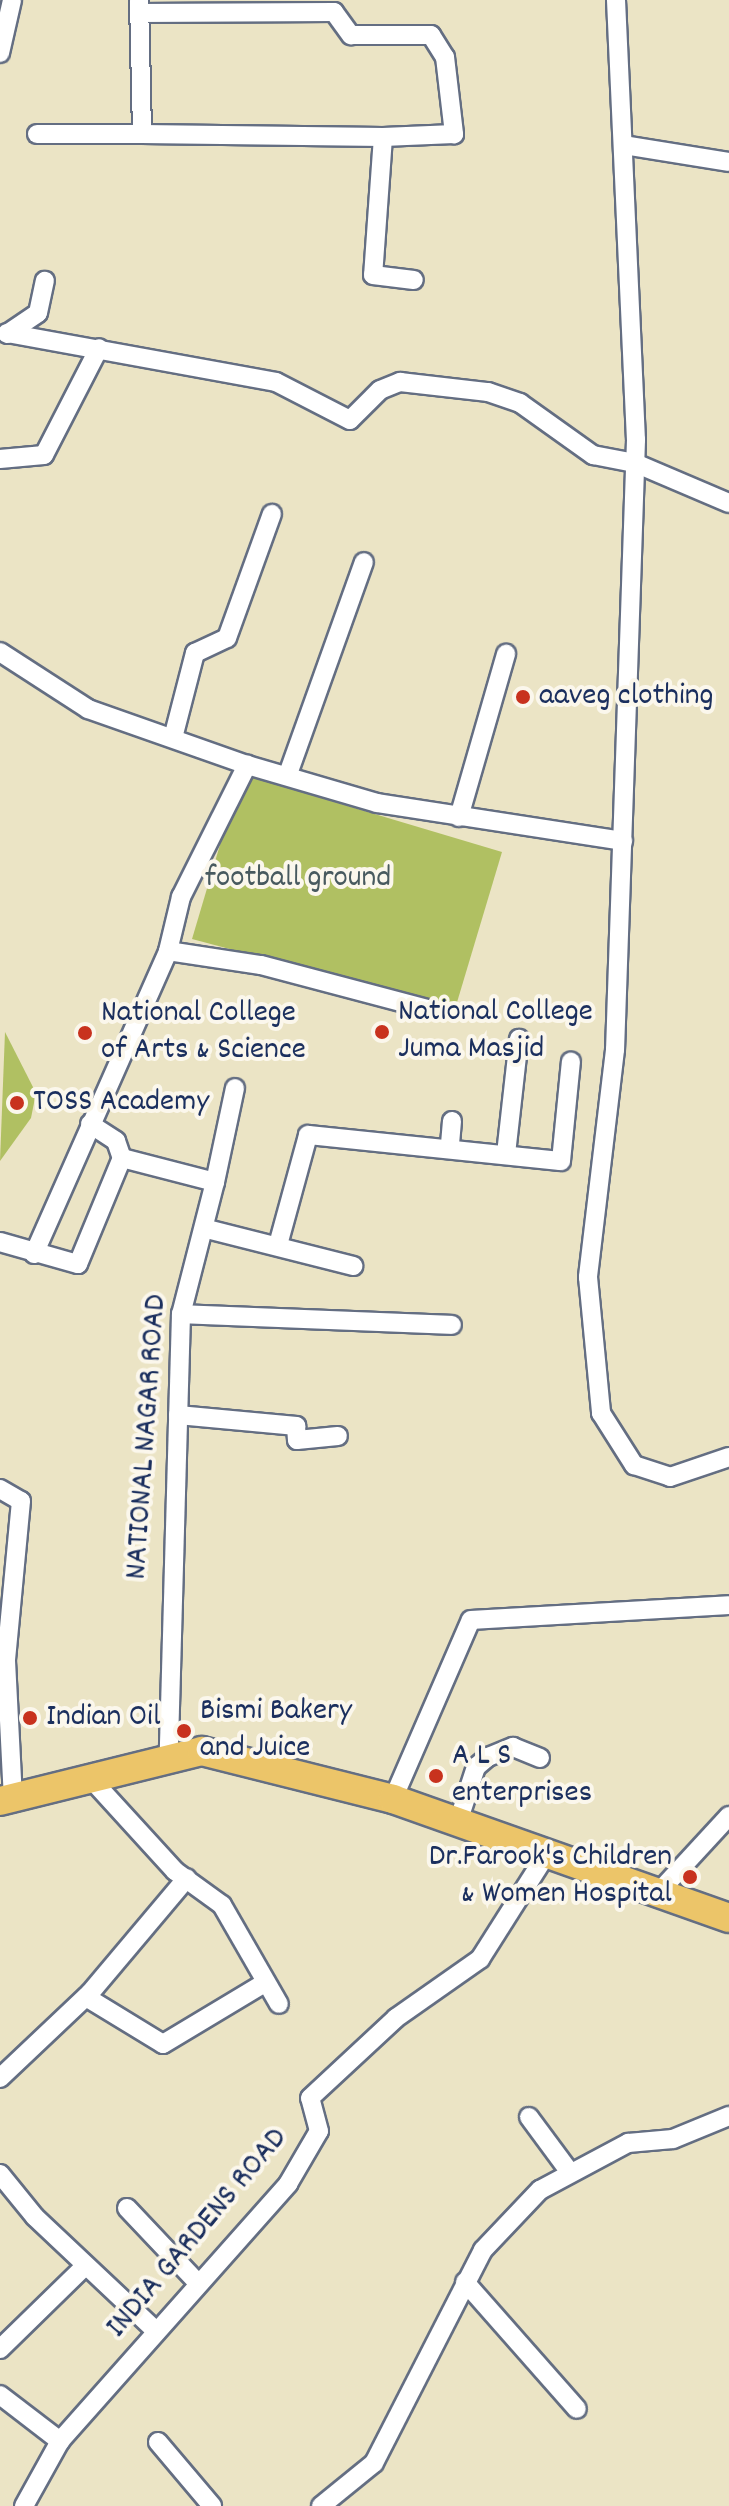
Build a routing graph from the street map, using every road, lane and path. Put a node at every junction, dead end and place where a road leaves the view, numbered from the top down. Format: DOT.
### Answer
graph roads {
  1 [pos="12,0"];
  2 [pos="616,0"];
  3 [pos="139,6"];
  4 [pos="0,53"];
  5 [pos="37,134"];
  6 [pos="142,134"];
  7 [pos="383,137"];
  8 [pos="624,145"];
  9 [pos="729,162"];
  10 [pos="414,280"];
  11 [pos="45,281"];
  12 [pos="4,338"];
  13 [pos="99,348"];
  14 [pos="0,459"];
  15 [pos="635,463"];
  16 [pos="729,503"];
  17 [pos="272,514"];
  18 [pos="364,562"];
  19 [pos="506,654"];
  20 [pos="1,655"];
  21 [pos="174,734"];
  22 [pos="247,765"];
  23 [pos="288,774"];
  24 [pos="459,817"];
  25 [pos="623,841"];
  26 [pos="168,951"];
  27 [pos="428,1009"];
  28 [pos="519,1039"];
  29 [pos="571,1061"];
  30 [pos="235,1088"];
  31 [pos="452,1121"];
  32 [pos="90,1124"];
  33 [pos="450,1144"];
  34 [pos="506,1154"];
  35 [pos="122,1158"];
  36 [pos="215,1182"];
  37 [pos="207,1229"];
  38 [pos="0,1242"];
  39 [pos="278,1245"];
  40 [pos="34,1254"];
  41 [pos="353,1266"];
  42 [pos="181,1314"];
  43 [pos="452,1325"];
  44 [pos="178,1415"];
  45 [pos="338,1436"];
  46 [pos="729,1457"];
  47 [pos="0,1489"];
  48 [pos="729,1605"];
  49 [pos="169,1754"];
  50 [pos="540,1758"];
  51 [pos="92,1780"];
  52 [pos="393,1799"];
  53 [pos="7,1800"];
  54 [pos="729,1816"];
  55 [pos="458,1822"];
  56 [pos="546,1855"];
  57 [pos="187,1878"];
  58 [pos="658,1893"];
  59 [pos="729,1918"];
  60 [pos="263,1984"];
  61 [pos="86,1997"];
  62 [pos="279,2004"];
  63 [pos="1,2072"];
  64 [pos="729,2116"];
  65 [pos="529,2117"];
  66 [pos="569,2171"];
  67 [pos="0,2174"];
  68 [pos="127,2208"];
  69 [pos="85,2266"];
  70 [pos="465,2282"];
  71 [pos="198,2283"];
  72 [pos="155,2330"];
  73 [pos="0,2349"];
  74 [pos="0,2395"];
  75 [pos="577,2409"];
  76 [pos="60,2441"];
  77 [pos="158,2442"];
  78 [pos="24,2506"];
  79 [pos="212,2506"];
  80 [pos="321,2506"];
  1 -- 4 [label="street"];
  2 -- 8 [label="street"];
  3 -- 6 [label="street"];
  3 -- 7 [label="street"];
  5 -- 6 [label="street"];
  6 -- 7 [label="street"];
  7 -- 10 [label="street"];
  8 -- 9 [label="street"];
  8 -- 15 [label="street"];
  11 -- 12 [label="street"];
  12 -- 13 [label="street"];
  13 -- 14 [label="street"];
  13 -- 15 [label="street"];
  15 -- 16 [label="street"];
  15 -- 25 [label="street"];
  17 -- 21 [label="street"];
  18 -- 23 [label="street"];
  19 -- 24 [label="street"];
  20 -- 21 [label="street"];
  21 -- 22 [label="street"];
  22 -- 23 [label="street"];
  22 -- 26 [label="street"];
  23 -- 24 [label="street"];
  24 -- 25 [label="street"];
  25 -- 46 [label="street"];
  26 -- 27 [label="street"];
  26 -- 32 [label="street"];
  28 -- 34 [label="street"];
  29 -- 34 [label="street"];
  30 -- 36 [label="street, NATIONAL NAGAR ROAD"];
  31 -- 33 [label="street"];
  32 -- 35 [label="street"];
  32 -- 40 [label="street"];
  33 -- 34 [label="street"];
  33 -- 39 [label="street"];
  35 -- 36 [label="street"];
  35 -- 40 [label="street"];
  36 -- 37 [label="street, NATIONAL NAGAR ROAD"];
  37 -- 39 [label="street"];
  37 -- 42 [label="street, NATIONAL NAGAR ROAD"];
  38 -- 40 [label="street"];
  39 -- 41 [label="street"];
  42 -- 43 [label="street"];
  42 -- 44 [label="street, NATIONAL NAGAR ROAD"];
  44 -- 45 [label="street"];
  44 -- 49 [label="street, NATIONAL NAGAR ROAD"];
  47 -- 53 [label="street"];
  48 -- 52 [label="street"];
  49 -- 51 [label="main road"];
  49 -- 52 [label="main road"];
  50 -- 55 [label="street"];
  51 -- 53 [label="main road"];
  51 -- 57 [label="street"];
  52 -- 55 [label="main road"];
  54 -- 58 [label="street"];
  55 -- 56 [label="main road"];
  56 -- 58 [label="main road"];
  56 -- 71 [label="street, INDIA GARDENS ROAD"];
  57 -- 60 [label="street"];
  57 -- 61 [label="street"];
  58 -- 59 [label="main road"];
  60 -- 61 [label="street"];
  60 -- 62 [label="street"];
  61 -- 63 [label="street"];
  64 -- 66 [label="street"];
  65 -- 66 [label="street"];
  66 -- 70 [label="street"];
  67 -- 69 [label="street"];
  68 -- 71 [label="street"];
  69 -- 72 [label="street"];
  69 -- 73 [label="street"];
  70 -- 75 [label="street"];
  70 -- 80 [label="street"];
  71 -- 72 [label="street, INDIA GARDENS ROAD"];
  72 -- 76 [label="street, INDIA GARDENS ROAD"];
  74 -- 76 [label="street"];
  76 -- 78 [label="street, INDIA GARDENS ROAD"];
  77 -- 79 [label="street"];
}
